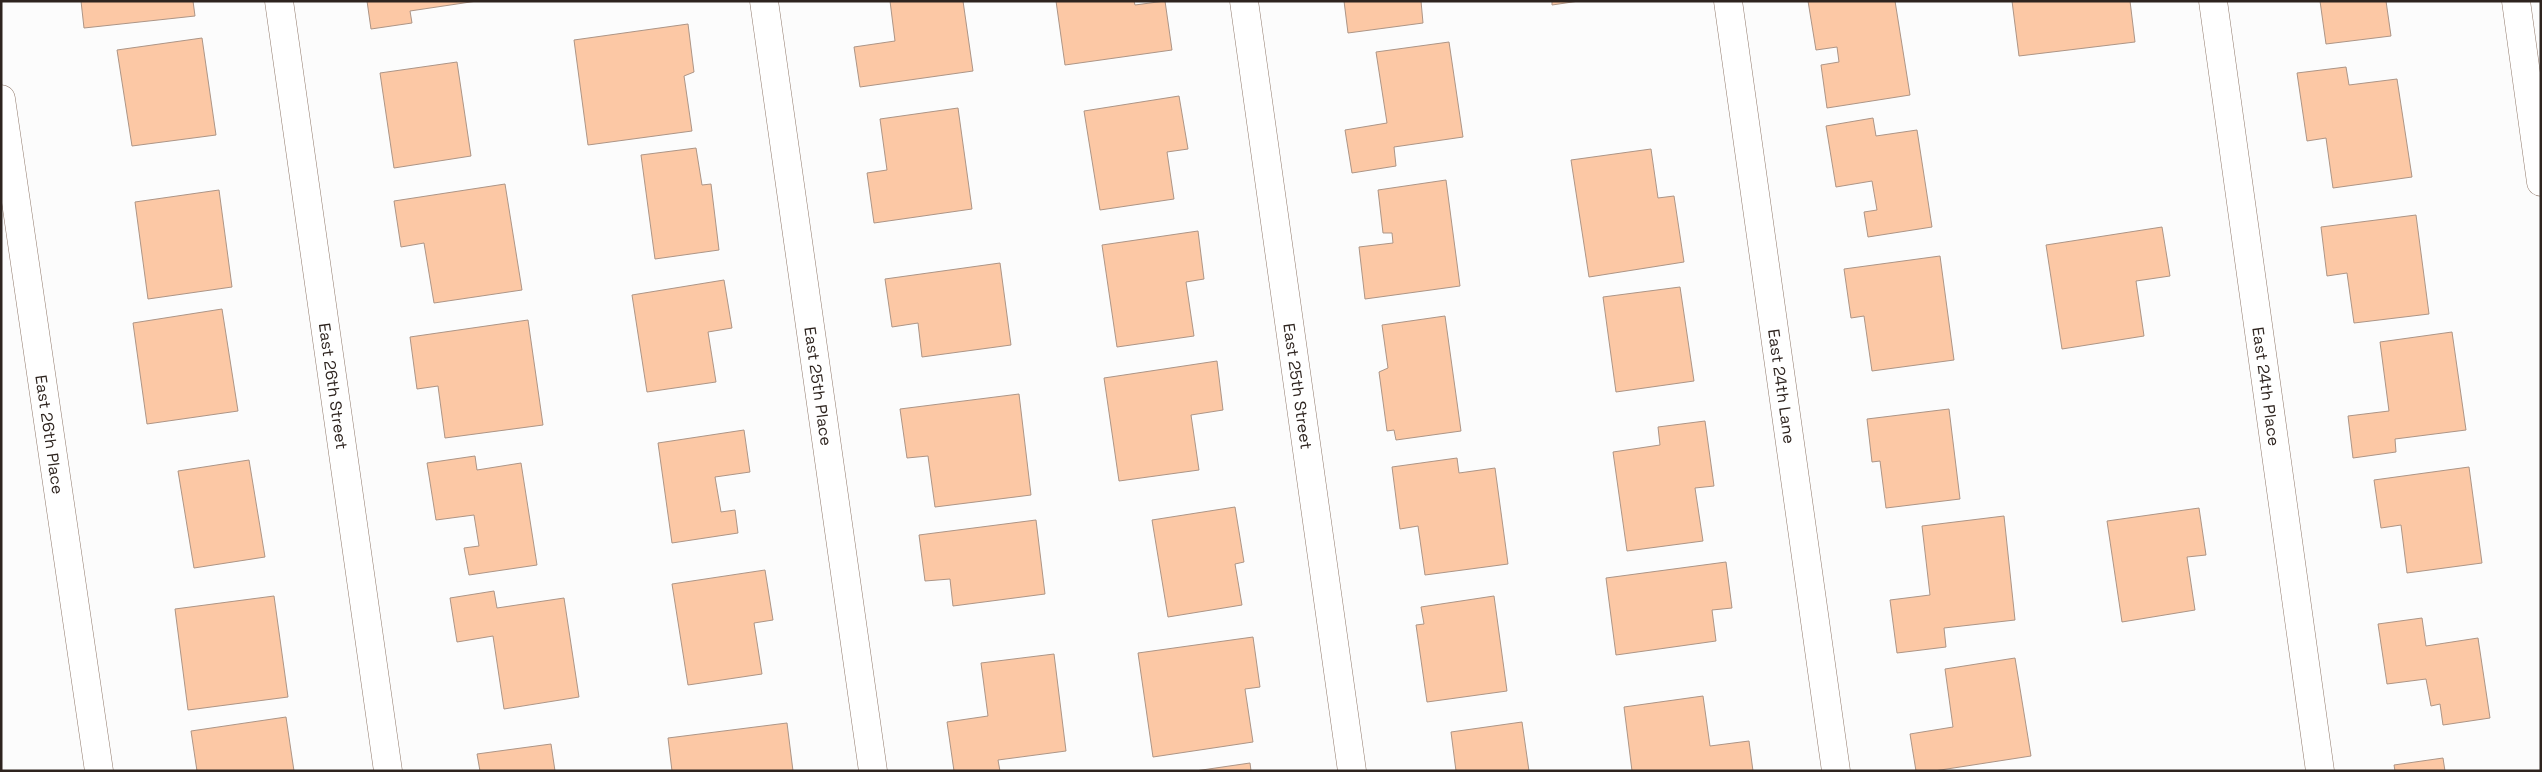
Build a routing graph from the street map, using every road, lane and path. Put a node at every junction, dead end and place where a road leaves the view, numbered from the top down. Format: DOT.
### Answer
graph roads {
  1 [pos="279,1"];
  2 [pos="764,1"];
  3 [pos="1244,1"];
  4 [pos="1728,1"];
  5 [pos="2214,1"];
  6 [pos="2516,1"];
  7 [pos="1,99"];
  8 [pos="2541,182"];
  9 [pos="99,771"];
  10 [pos="388,771"];
  11 [pos="873,771"];
  12 [pos="1352,771"];
  13 [pos="1836,771"];
  14 [pos="2320,771"];
  1 -- 10 [label="street, East 26th Street"];
  2 -- 11 [label="street, East 25th Place"];
  3 -- 12 [label="street, East 25th Street"];
  4 -- 13 [label="street, East 24th Lane"];
  5 -- 14 [label="street, East 24th Place"];
  6 -- 8 [label="street"];
  7 -- 9 [label="street, East 26th Place"];
}
